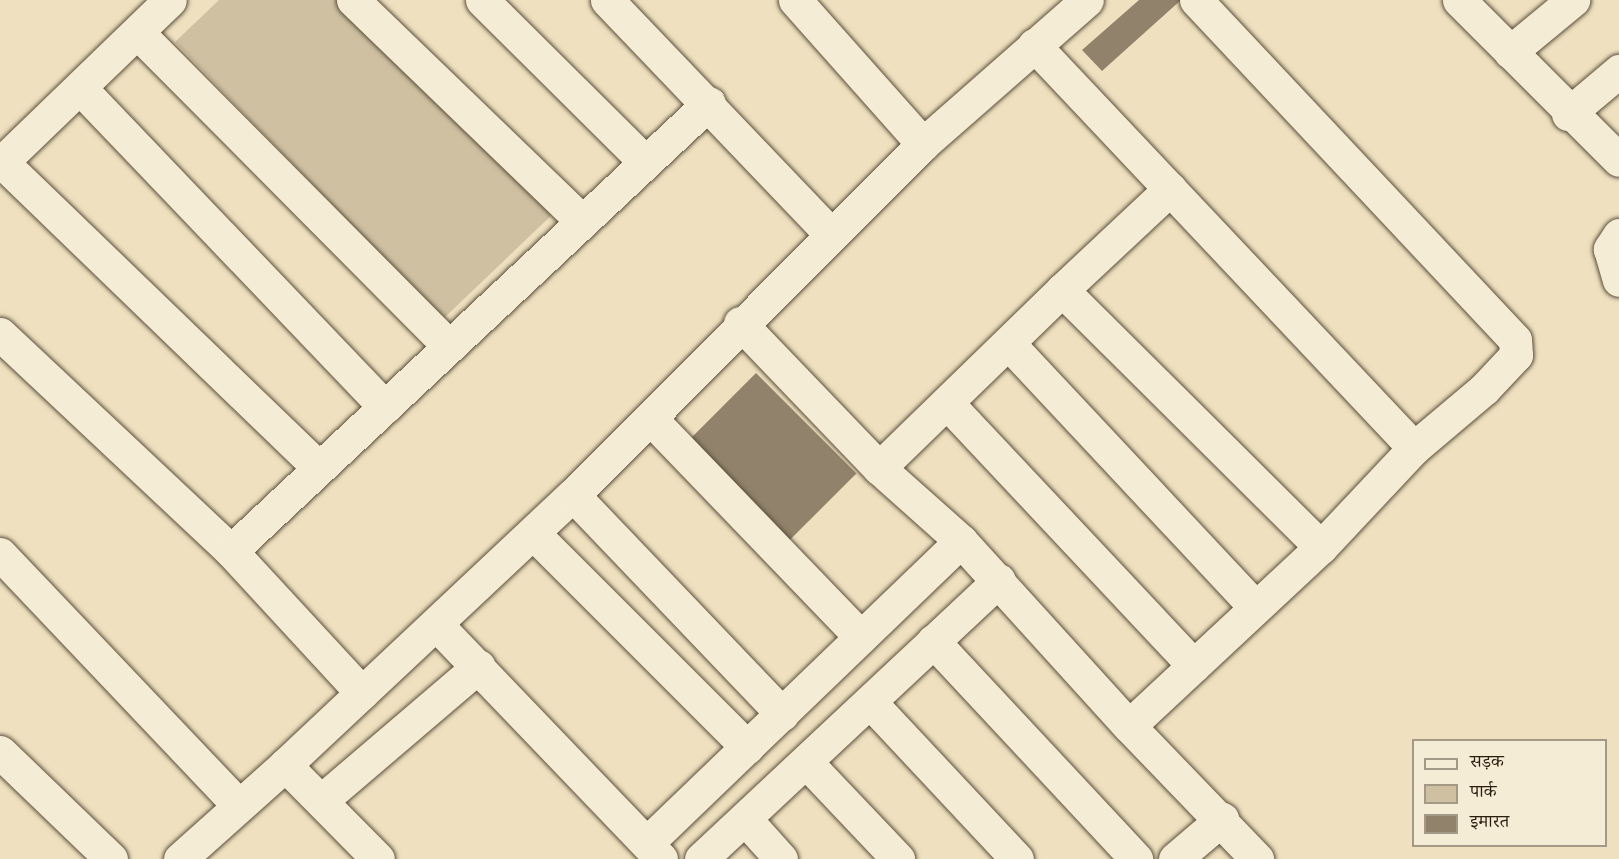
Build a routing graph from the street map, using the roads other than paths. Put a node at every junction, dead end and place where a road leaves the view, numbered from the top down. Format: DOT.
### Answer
graph roads {
  1 [pos="170,0"];
  2 [pos="352,0"];
  3 [pos="482,0"];
  4 [pos="608,0"];
  5 [pos="1087,0"];
  6 [pos="1196,0"];
  7 [pos="1459,0"];
  8 [pos="1573,0"];
  9 [pos="804,3"];
  10 [pos="138,33"];
  11 [pos="1034,45"];
  12 [pos="1510,52"];
  13 [pos="1619,71"];
  14 [pos="81,89"];
  15 [pos="708,103"];
  16 [pos="1568,114"];
  17 [pos="922,144"];
  18 [pos="1619,160"];
  19 [pos="1,162"];
  20 [pos="645,162"];
  21 [pos="1170,189"];
  22 [pos="582,221"];
  23 [pos="831,234"];
  24 [pos="1619,235"];
  25 [pos="1619,280"];
  26 [pos="1062,290"];
  27 [pos="740,323"];
  28 [pos="0,334"];
  29 [pos="1009,344"];
  30 [pos="449,346"];
  31 [pos="948,404"];
  32 [pos="385,407"];
  33 [pos="650,418"];
  34 [pos="1414,448"];
  35 [pos="319,468"];
  36 [pos="879,468"];
  37 [pos="573,495"];
  38 [pos="533,533"];
  39 [pos="961,541"];
  40 [pos="1321,547"];
  41 [pos="231,551"];
  42 [pos="0,554"];
  43 [pos="999,580"];
  44 [pos="1255,607"];
  45 [pos="436,624"];
  46 [pos="861,637"];
  47 [pos="933,640"];
  48 [pos="479,666"];
  49 [pos="1194,666"];
  50 [pos="362,693"];
  51 [pos="870,702"];
  52 [pos="782,714"];
  53 [pos="1129,726"];
  54 [pos="747,747"];
  55 [pos="0,752"];
  56 [pos="808,764"];
  57 [pos="285,765"];
  58 [pos="322,800"];
  59 [pos="238,805"];
  60 [pos="1222,819"];
  61 [pos="747,821"];
  62 [pos="654,851"];
  63 [pos="111,859"];
  64 [pos="180,859"];
  65 [pos="378,859"];
  66 [pos="701,859"];
  67 [pos="781,859"];
  68 [pos="898,859"];
  69 [pos="1017,859"];
  70 [pos="1136,859"];
  71 [pos="1175,859"];
  72 [pos="1257,859"];
  1 -- 10 [label="street"];
  2 -- 22 [label="street"];
  3 -- 20 [label="street"];
  4 -- 15 [label="street"];
  5 -- 11 [label="street"];
  6 -- 34 [label="street"];
  7 -- 12 [label="street"];
  8 -- 12 [label="street"];
  9 -- 17 [label="street"];
  10 -- 14 [label="street"];
  10 -- 30 [label="street"];
  11 -- 17 [label="street"];
  11 -- 21 [label="street"];
  12 -- 16 [label="street"];
  13 -- 16 [label="street"];
  14 -- 19 [label="street"];
  14 -- 32 [label="street"];
  15 -- 20 [label="street"];
  15 -- 23 [label="street"];
  16 -- 18 [label="street"];
  17 -- 23 [label="street"];
  19 -- 35 [label="street"];
  20 -- 22 [label="street"];
  21 -- 26 [label="street"];
  21 -- 34 [label="street"];
  22 -- 30 [label="street"];
  23 -- 27 [label="street"];
  24 -- 25 [label="street"];
  26 -- 29 [label="street"];
  26 -- 40 [label="street"];
  27 -- 33 [label="street"];
  27 -- 36 [label="street"];
  28 -- 41 [label="street"];
  29 -- 31 [label="street"];
  29 -- 44 [label="street"];
  30 -- 32 [label="street"];
  31 -- 36 [label="street"];
  31 -- 49 [label="street"];
  32 -- 35 [label="street"];
  33 -- 37 [label="street"];
  33 -- 46 [label="street"];
  34 -- 40 [label="street"];
  35 -- 41 [label="street"];
  36 -- 39 [label="street"];
  37 -- 38 [label="street"];
  37 -- 52 [label="street"];
  38 -- 45 [label="street"];
  38 -- 54 [label="street"];
  39 -- 43 [label="street"];
  39 -- 46 [label="street"];
  40 -- 44 [label="street"];
  41 -- 50 [label="street"];
  42 -- 59 [label="street"];
  43 -- 47 [label="street"];
  43 -- 53 [label="street"];
  44 -- 49 [label="street"];
  45 -- 48 [label="street"];
  45 -- 50 [label="street"];
  46 -- 52 [label="street"];
  47 -- 51 [label="street"];
  47 -- 70 [label="street"];
  48 -- 58 [label="street"];
  48 -- 62 [label="street"];
  49 -- 53 [label="street"];
  50 -- 57 [label="street"];
  51 -- 56 [label="street"];
  51 -- 69 [label="street"];
  52 -- 54 [label="street"];
  53 -- 60 [label="street"];
  54 -- 62 [label="street"];
  55 -- 63 [label="street"];
  56 -- 61 [label="street"];
  56 -- 68 [label="street"];
  57 -- 58 [label="street"];
  57 -- 59 [label="street"];
  58 -- 65 [label="street"];
  59 -- 64 [label="street"];
  60 -- 71 [label="street"];
  60 -- 72 [label="street"];
  61 -- 66 [label="street"];
  61 -- 67 [label="street"];
}
